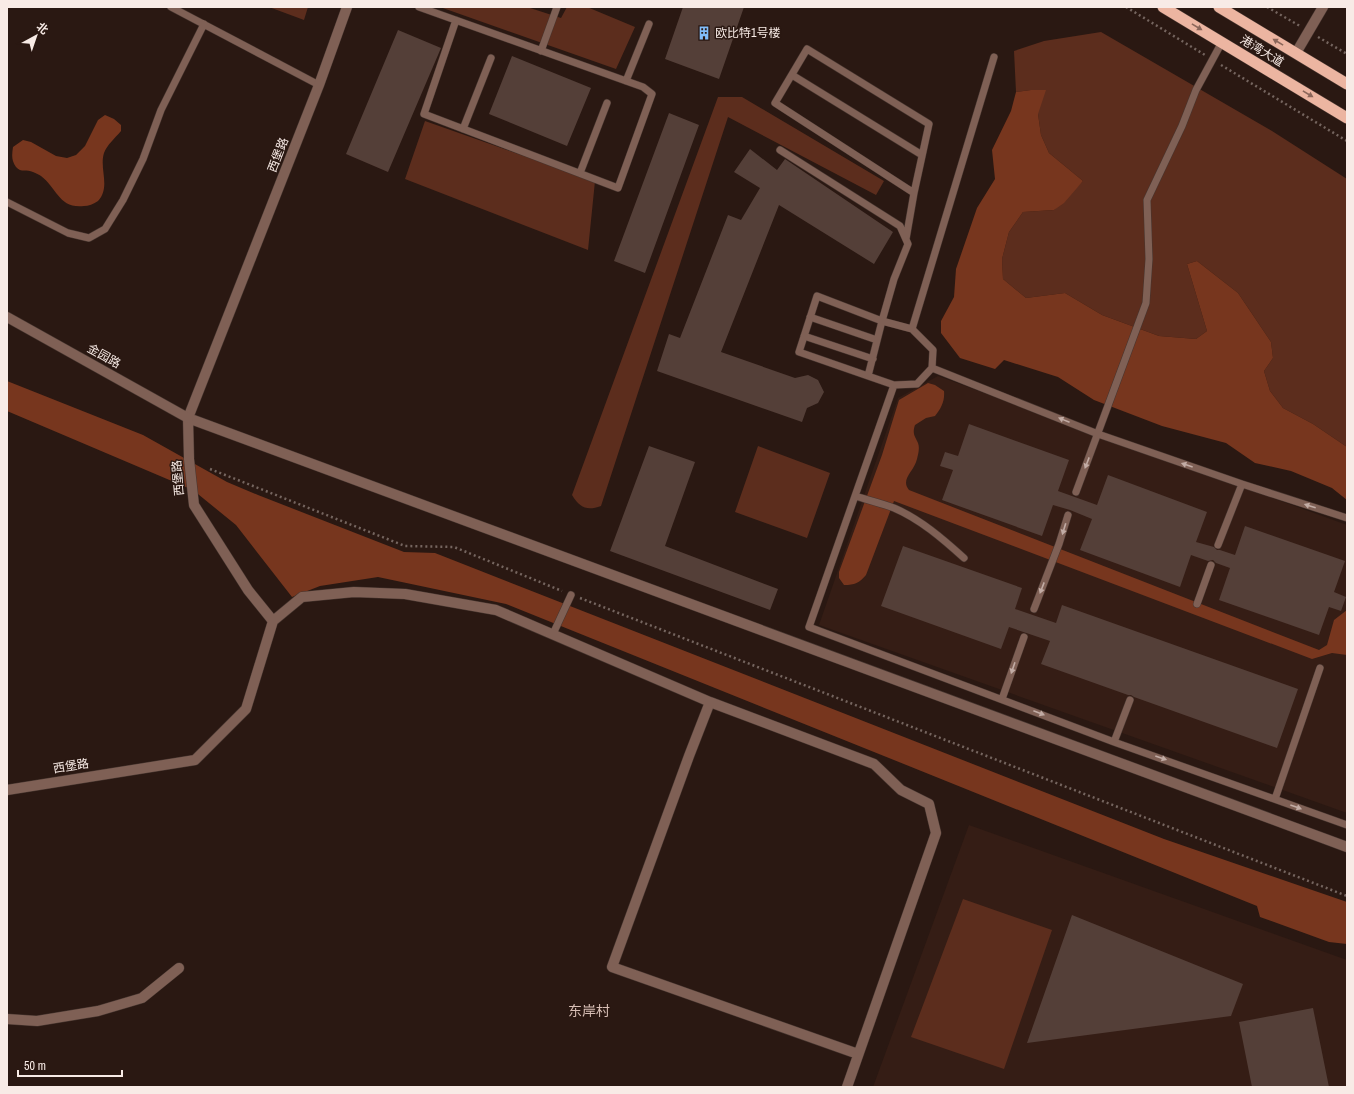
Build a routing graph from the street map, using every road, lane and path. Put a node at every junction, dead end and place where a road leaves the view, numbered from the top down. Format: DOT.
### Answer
graph roads {
  1 [pos="171,7"];
  2 [pos="347,7"];
  3 [pos="418,7"];
  4 [pos="557,7"];
  5 [pos="1126,7"];
  6 [pos="1164,7"];
  7 [pos="1220,7"];
  8 [pos="1323,7"];
  9 [pos="456,20"];
  10 [pos="204,24"];
  11 [pos="648,24"];
  12 [pos="1222,42"];
  13 [pos="542,50"];
  14 [pos="1296,53"];
  15 [pos="994,57"];
  16 [pos="491,58"];
  17 [pos="1212,60"];
  18 [pos="792,75"];
  19 [pos="626,81"];
  20 [pos="1347,84"];
  21 [pos="319,85"];
  22 [pos="607,103"];
  23 [pos="1347,118"];
  24 [pos="463,128"];
  25 [pos="1347,141"];
  26 [pos="780,150"];
  27 [pos="922,155"];
  28 [pos="580,173"];
  29 [pos="914,193"];
  30 [pos="7,202"];
  31 [pos="906,239"];
  32 [pos="7,317"];
  33 [pos="810,317"];
  34 [pos="882,321"];
  35 [pos="912,329"];
  36 [pos="804,336"];
  37 [pos="877,340"];
  38 [pos="873,359"];
  39 [pos="932,368"];
  40 [pos="868,376"];
  41 [pos="894,385"];
  42 [pos="188,418"];
  43 [pos="1098,434"];
  44 [pos="210,469"];
  45 [pos="1242,484"];
  46 [pos="1076,492"];
  47 [pos="858,497"];
  48 [pos="1068,515"];
  49 [pos="1347,518"];
  50 [pos="1218,545"];
  51 [pos="964,558"];
  52 [pos="1211,565"];
  53 [pos="571,595"];
  54 [pos="1197,604"];
  55 [pos="1034,609"];
  56 [pos="273,621"];
  57 [pos="554,634"];
  58 [pos="1024,637"];
  59 [pos="1320,668"];
  60 [pos="1002,699"];
  61 [pos="1130,700"];
  62 [pos="710,702"];
  63 [pos="1114,742"];
  64 [pos="7,790"];
  65 [pos="1275,799"];
  66 [pos="1347,825"];
  67 [pos="1347,847"];
  68 [pos="1347,896"];
  69 [pos="179,968"];
  70 [pos="7,1019"];
  71 [pos="858,1054"];
  72 [pos="846,1087"];
  1 -- 10 [label="lane"];
  2 -- 21 [label="street, 西堡路"];
  3 -- 9 [label="lane"];
  4 -- 13 [label="lane"];
  5 -- 17 [label="path"];
  6 -- 12 [label="highway, 港湾大道, one-way"];
  14 -- 7 [label="highway, 港湾大道, one-way"];
  8 -- 14 [label="street"];
  9 -- 13 [label="lane"];
  9 -- 24 [label="lane"];
  10 -- 21 [label="lane"];
  10 -- 30 [label="lane"];
  11 -- 19 [label="lane"];
  12 -- 17 [label="lane"];
  12 -- 23 [label="highway, 港湾大道, one-way"];
  13 -- 19 [label="lane"];
  14 -- 20 [label="highway, 港湾大道"];
  15 -- 35 [label="lane"];
  16 -- 24 [label="lane"];
  17 -- 25 [label="path"];
  17 -- 43 [label="lane"];
  18 -- 27 [label="lane"];
  18 -- 27 [label="lane"];
  18 -- 29 [label="lane"];
  19 -- 28 [label="lane"];
  21 -- 42 [label="street, 西堡路"];
  22 -- 28 [label="lane"];
  24 -- 28 [label="lane"];
  26 -- 31 [label="lane"];
  27 -- 29 [label="lane"];
  29 -- 31 [label="lane"];
  31 -- 34 [label="lane"];
  32 -- 42 [label="street, 金园路"];
  33 -- 34 [label="lane"];
  33 -- 36 [label="lane"];
  33 -- 37 [label="lane"];
  34 -- 35 [label="lane"];
  34 -- 37 [label="lane"];
  35 -- 39 [label="lane"];
  36 -- 38 [label="lane"];
  36 -- 40 [label="lane"];
  37 -- 38 [label="lane"];
  38 -- 40 [label="lane"];
  39 -- 41 [label="lane"];
  43 -- 39 [label="lane, one-way"];
  40 -- 41 [label="lane"];
  41 -- 47 [label="lane"];
  42 -- 56 [label="street, 西堡路"];
  42 -- 67 [label="street, 金园路"];
  45 -- 43 [label="lane, one-way"];
  43 -- 46 [label="lane, one-way"];
  44 -- 53 [label="path"];
  49 -- 45 [label="lane, one-way"];
  45 -- 50 [label="lane"];
  47 -- 51 [label="lane"];
  47 -- 60 [label="lane"];
  48 -- 55 [label="lane, one-way"];
  52 -- 54 [label="lane"];
  53 -- 57 [label="lane"];
  53 -- 68 [label="path"];
  56 -- 57 [label="street"];
  56 -- 64 [label="street, 西堡路"];
  57 -- 62 [label="street"];
  58 -- 60 [label="lane, one-way"];
  59 -- 65 [label="lane"];
  60 -- 63 [label="lane, one-way"];
  61 -- 63 [label="lane"];
  62 -- 71 [label="street"];
  62 -- 71 [label="street"];
  63 -- 65 [label="lane, one-way"];
  65 -- 66 [label="lane, one-way"];
  69 -- 70 [label="street"];
  71 -- 72 [label="street"];
}
